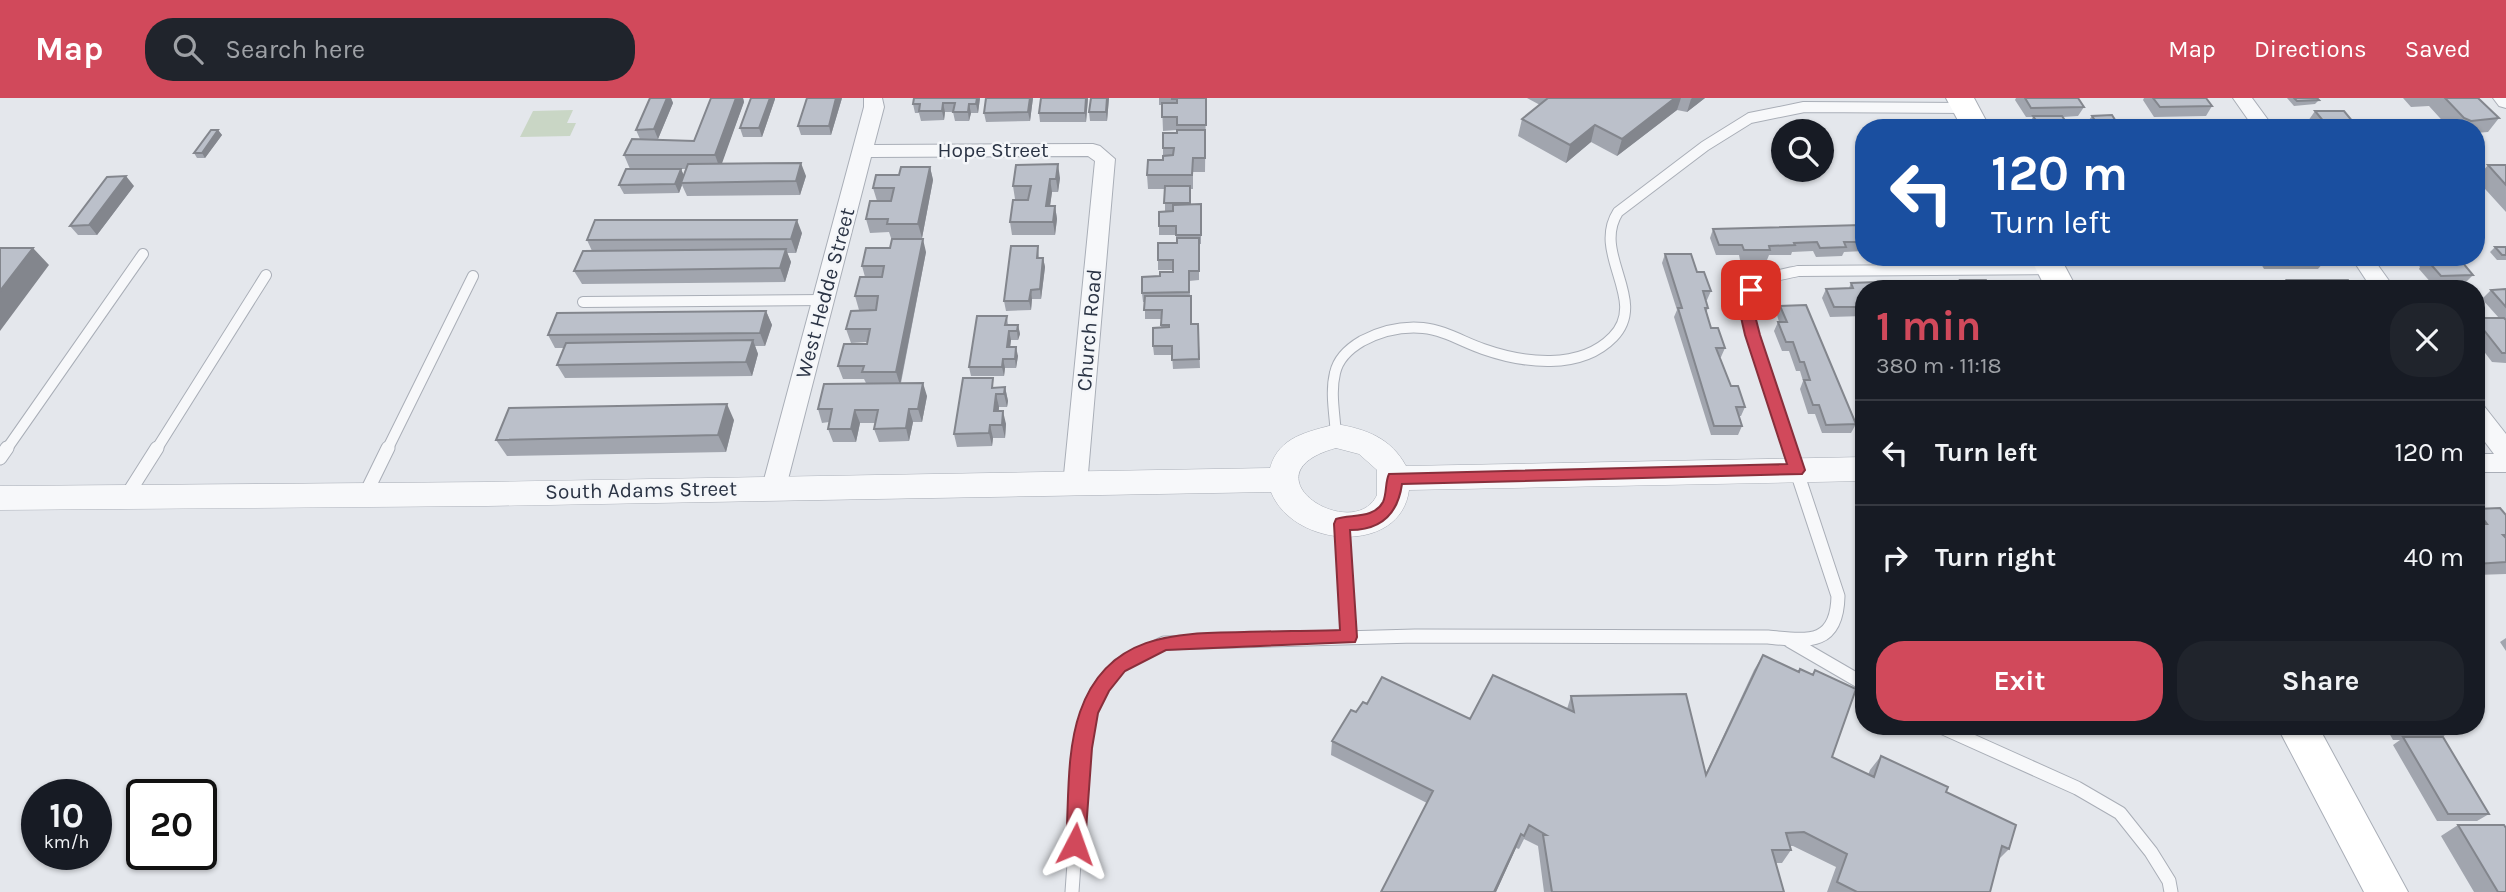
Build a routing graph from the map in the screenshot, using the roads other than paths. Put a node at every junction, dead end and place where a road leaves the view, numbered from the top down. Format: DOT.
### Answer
graph roads {
  1 [pos="873,98"];
  2 [pos="2242,98"];
  3 [pos="2502,98"];
  4 [pos="2506,102"];
  5 [pos="1967,111"];
  6 [pos="2257,119"];
  7 [pos="862,151"];
  8 [pos="1103,174"];
  9 [pos="143,254"];
  10 [pos="2053,272"];
  11 [pos="266,275"];
  12 [pos="473,276"];
  13 [pos="823,300"];
  14 [pos="583,302"];
  15 [pos="2485,424"];
  16 [pos="1336,436"];
  17 [pos="2506,452"];
  18 [pos="0,458"];
  19 [pos="2485,463"];
  20 [pos="2506,463"];
  21 [pos="1855,469"];
  22 [pos="1797,470"];
  23 [pos="1395,478"];
  24 [pos="1282,480"];
  25 [pos="1075,485"];
  26 [pos="774,487"];
  27 [pos="365,495"];
  28 [pos="126,497"];
  29 [pos="0,498"];
  30 [pos="1342,524"];
  31 [pos="1349,637"];
  32 [pos="1787,639"];
  33 [pos="1855,679"];
  34 [pos="1958,735"];
  35 [pos="2302,735"];
  36 [pos="2172,888"];
  37 [pos="1072,892"];
  38 [pos="2387,892"];
  1 -- 7 [label="street, West Hedde Street"];
  2 -- 6 [label="street"];
  3 -- 4 [label="street"];
  5 -- 16 [label="lane"];
  7 -- 8 [label="street, Hope Street"];
  7 -- 13 [label="street, West Hedde Street"];
  8 -- 25 [label="street, Church Road"];
  9 -- 18 [label="lane"];
  10 -- 22 [label="lane"];
  11 -- 28 [label="lane"];
  12 -- 27 [label="lane"];
  13 -- 14 [label="lane"];
  13 -- 26 [label="street, West Hedde Street"];
  15 -- 17 [label="street"];
  16 -- 23 [label="street"];
  16 -- 24 [label="street"];
  19 -- 20 [label="street"];
  21 -- 22 [label="street"];
  22 -- 23 [label="street"];
  22 -- 32 [label="lane"];
  23 -- 30 [label="street"];
  24 -- 25 [label="street, South Adams Street"];
  24 -- 30 [label="street"];
  25 -- 26 [label="street, South Adams Street"];
  26 -- 27 [label="street, South Adams Street"];
  27 -- 28 [label="street, South Adams Street"];
  28 -- 29 [label="street, South Adams Street"];
  30 -- 31 [label="lane"];
  31 -- 32 [label="lane"];
  31 -- 37 [label="lane"];
  32 -- 33 [label="lane"];
  34 -- 36 [label="lane"];
  35 -- 38 [label="main road"];
}
